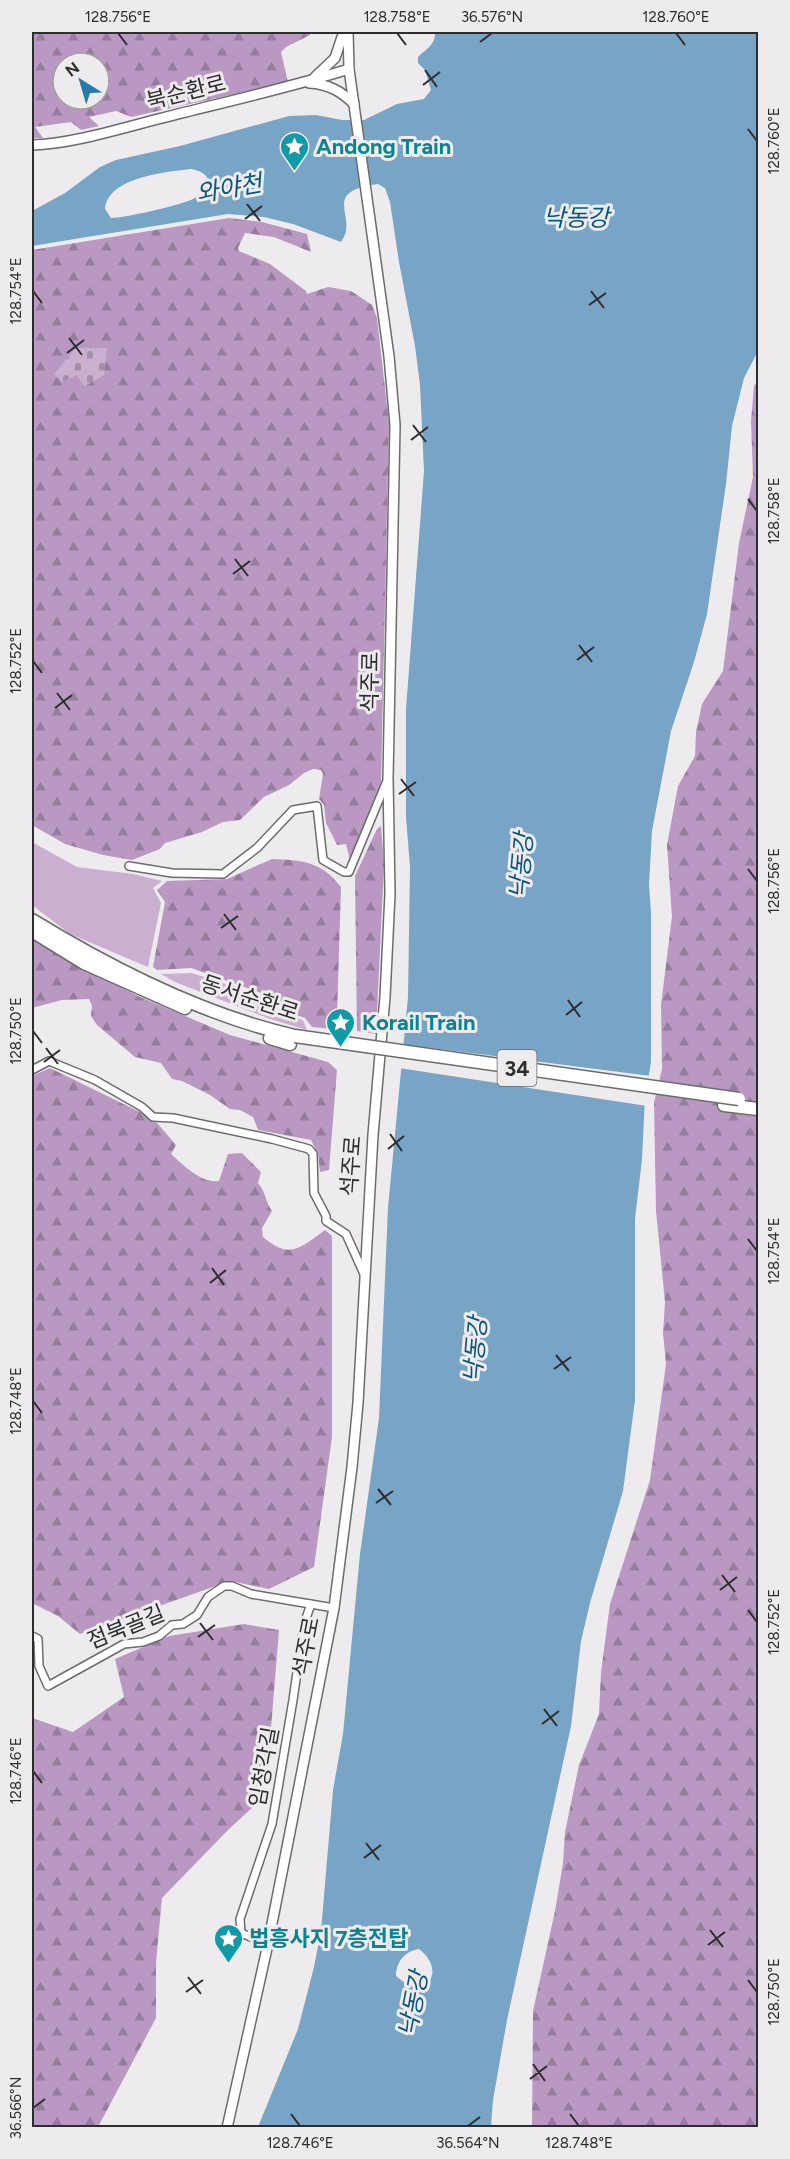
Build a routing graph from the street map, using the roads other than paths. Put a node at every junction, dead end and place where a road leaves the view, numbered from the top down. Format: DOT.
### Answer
graph roads {
  1 [pos="347,32"];
  2 [pos="349,69"];
  3 [pos="305,83"];
  4 [pos="354,104"];
  5 [pos="32,145"];
  6 [pos="388,778"];
  7 [pos="129,866"];
  8 [pos="32,920"];
  9 [pos="32,931"];
  10 [pos="293,1040"];
  11 [pos="32,1070"];
  12 [pos="759,1102"];
  13 [pos="759,1109"];
  14 [pos="364,1274"];
  15 [pos="311,1604"];
  16 [pos="334,1608"];
  17 [pos="32,1636"];
  18 [pos="268,1944"];
  19 [pos="226,2127"];
  1 -- 2 [label="street"];
  1 -- 3 [label="street"];
  2 -- 3 [label="street, 북순환로"];
  2 -- 4 [label="street"];
  3 -- 4 [label="street"];
  3 -- 5 [label="street, 북순환로"];
  4 -- 6 [label="street, 석주로"];
  6 -- 7 [label="street"];
  6 -- 14 [label="street, 석주로"];
  8 -- 10 [label="highway, 동서순환로 / 34"];
  9 -- 10 [label="highway, 동서순환로 / 34"];
  10 -- 12 [label="highway, 동서순환로 / 34, bridge"];
  10 -- 13 [label="highway, 동서순환로 / 34"];
  11 -- 14 [label="street"];
  14 -- 16 [label="street, 석주로"];
  15 -- 16 [label="street, 점북골길"];
  15 -- 17 [label="street, 점북골길"];
  15 -- 18 [label="street, 임청각길"];
  16 -- 18 [label="street, 석주로"];
  18 -- 19 [label="street, 석주로"];
}
